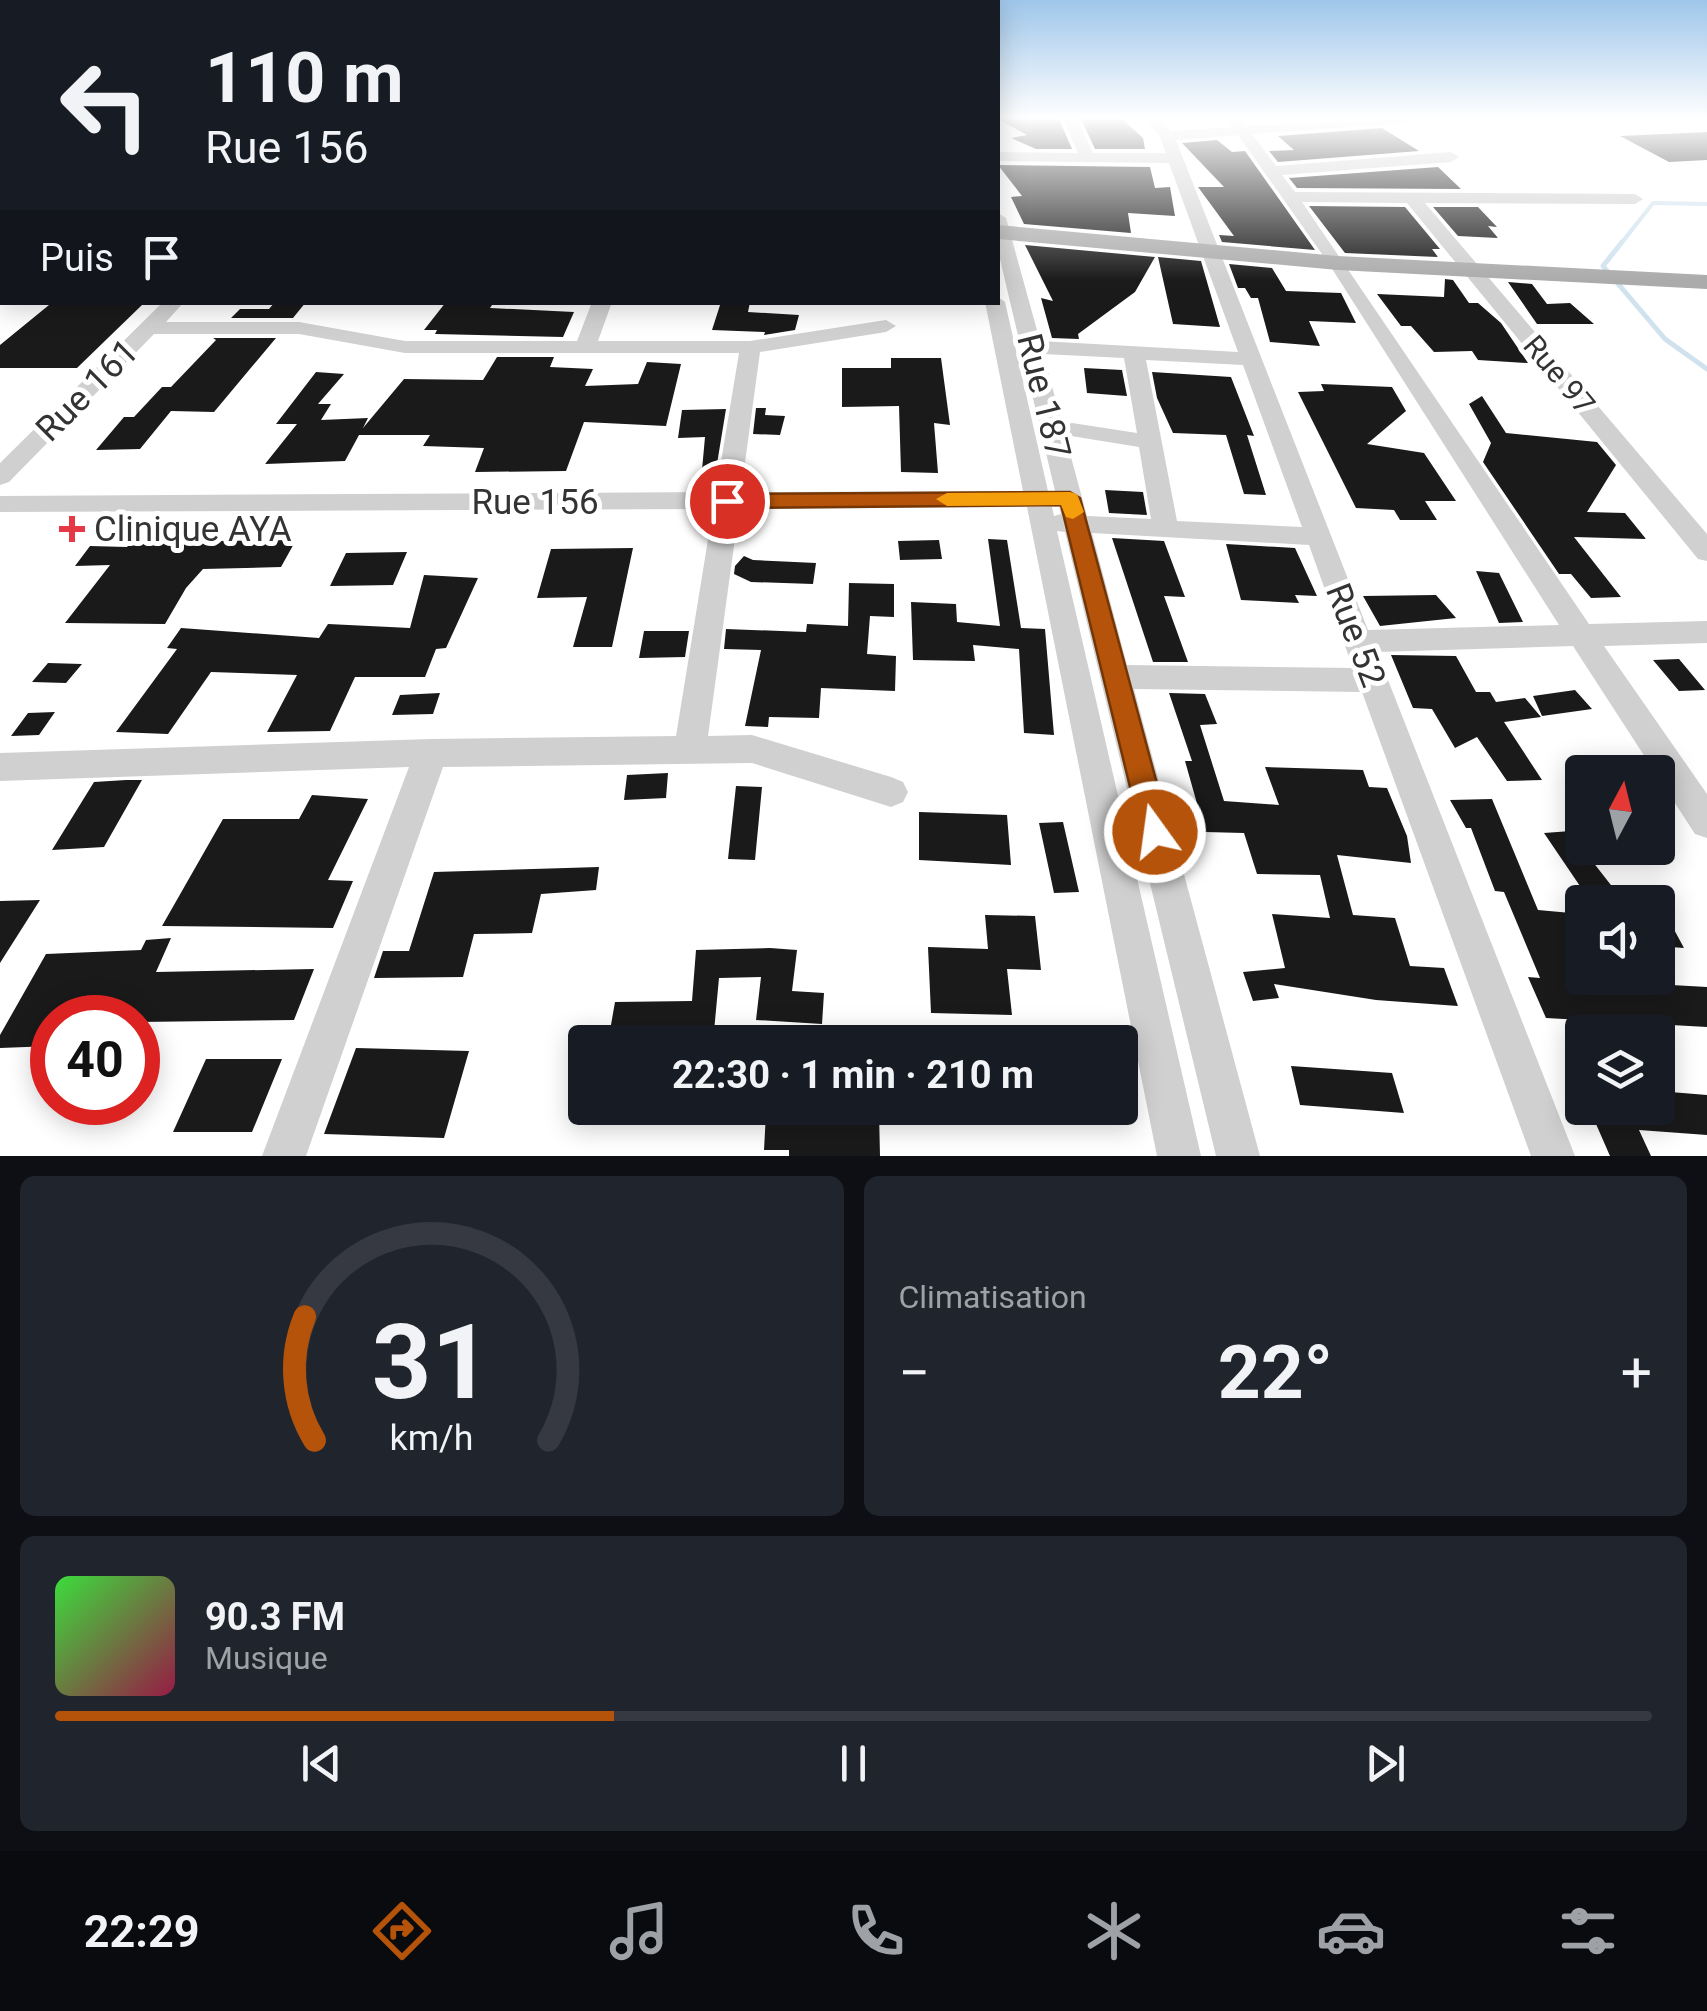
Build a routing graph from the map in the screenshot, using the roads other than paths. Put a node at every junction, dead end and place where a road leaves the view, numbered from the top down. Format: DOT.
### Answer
graph roads {
  1 [pos="1178,173"];
  2 [pos="1273,173"];
  3 [pos="1290,197"];
  4 [pos="1412,198"];
  5 [pos="1634,199"];
  6 [pos="1000,225"];
  7 [pos="1000,232"];
  8 [pos="1211,253"];
  9 [pos="1338,263"];
  10 [pos="1473,271"];
  11 [pos="1707,282"];
  12 [pos="172,305"];
  13 [pos="601,305"];
  14 [pos="996,305"];
  15 [pos="886,326"];
  16 [pos="150,328"];
  17 [pos="750,346"];
  18 [pos="585,347"];
  19 [pos="1031,347"];
  20 [pos="1134,353"];
  21 [pos="1251,359"];
  22 [pos="1072,430"];
  23 [pos="1150,442"];
  24 [pos="0,477"];
  25 [pos="727,501"];
  26 [pos="0,504"];
  27 [pos="1040,510"];
  28 [pos="1073,511"];
  29 [pos="1165,528"];
  30 [pos="1318,536"];
  31 [pos="1707,552"];
  32 [pos="1707,632"];
  33 [pos="1580,635"];
  34 [pos="1358,641"];
  35 [pos="1116,677"];
  36 [pos="1373,680"];
  37 [pos="690,750"];
  38 [pos="431,753"];
  39 [pos="0,767"];
  40 [pos="891,792"];
  41 [pos="1705,816"];
  42 [pos="284,1156"];
  43 [pos="1180,1156"];
  44 [pos="1238,1156"];
  45 [pos="1552,1156"];
  1 -- 8 [label="street, Rue 52"];
  2 -- 3 [label="street"];
  3 -- 4 [label="street"];
  3 -- 9 [label="street"];
  4 -- 5 [label="street"];
  4 -- 10 [label="street, Rue 97"];
  6 -- 8 [label="main road"];
  7 -- 19 [label="street, Rue 187"];
  8 -- 9 [label="main road"];
  8 -- 21 [label="street, Rue 52"];
  9 -- 10 [label="main road"];
  9 -- 33 [label="street"];
  10 -- 11 [label="main road"];
  10 -- 31 [label="street, Rue 97"];
  12 -- 16 [label="street, Rue 161"];
  13 -- 18 [label="street"];
  14 -- 27 [label="street, Rue 187"];
  15 -- 17 [label="street"];
  16 -- 18 [label="street"];
  16 -- 24 [label="street, Rue 161"];
  17 -- 18 [label="street"];
  17 -- 25 [label="street"];
  19 -- 20 [label="street"];
  19 -- 28 [label="street, Rue 187"];
  20 -- 21 [label="street"];
  20 -- 23 [label="street"];
  21 -- 30 [label="street, Rue 52"];
  22 -- 23 [label="street"];
  23 -- 29 [label="street"];
  25 -- 26 [label="street, Rue 156"];
  25 -- 27 [label="street, Rue 156"];
  25 -- 37 [label="street"];
  27 -- 28 [label="street, Rue 156"];
  27 -- 43 [label="street, Rue 187"];
  28 -- 29 [label="street, Rue 156"];
  28 -- 35 [label="street, Rue 187"];
  29 -- 30 [label="street, Rue 156"];
  30 -- 34 [label="street, Rue 52"];
  32 -- 33 [label="street"];
  33 -- 34 [label="street"];
  33 -- 41 [label="street"];
  34 -- 36 [label="street, Rue 52"];
  35 -- 36 [label="street"];
  35 -- 44 [label="street, Rue 187"];
  36 -- 45 [label="street, Rue 52"];
  37 -- 38 [label="street"];
  37 -- 40 [label="street"];
  38 -- 39 [label="street"];
  38 -- 42 [label="street"];
}
